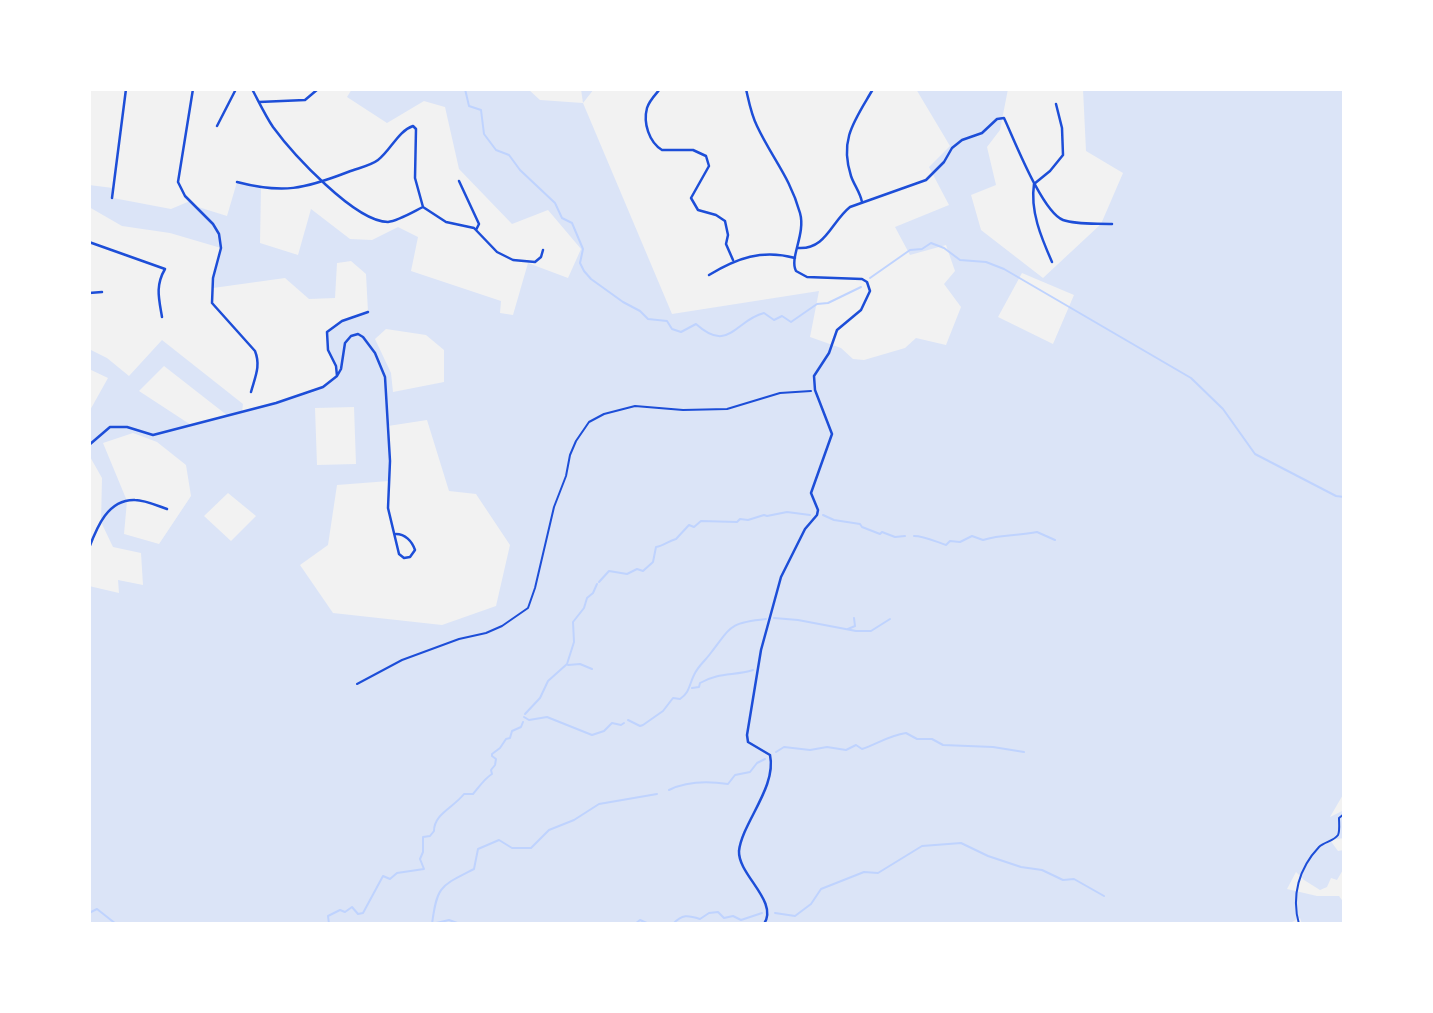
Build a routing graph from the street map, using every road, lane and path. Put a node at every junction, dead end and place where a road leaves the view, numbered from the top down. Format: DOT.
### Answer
graph roads {
  1 [pos="126,89"];
  2 [pos="192,89"];
  3 [pos="236,89"];
  4 [pos="252,89"];
  5 [pos="318,89"];
  6 [pos="660,89"];
  7 [pos="746,89"];
  8 [pos="873,89"];
  9 [pos="963,89"];
  10 [pos="974,89"];
  11 [pos="259,102"];
  12 [pos="1056,104"];
  13 [pos="217,126"];
  14 [pos="323,181"];
  15 [pos="458,181"];
  16 [pos="237,182"];
  17 [pos="1034,184"];
  18 [pos="112,198"];
  19 [pos="862,202"];
  20 [pos="423,207"];
  21 [pos="1112,224"];
  22 [pos="476,230"];
  23 [pos="89,242"];
  24 [pos="798,248"];
  25 [pos="544,250"];
  26 [pos="795,258"];
  27 [pos="733,260"];
  28 [pos="1052,262"];
  29 [pos="709,275"];
  30 [pos="102,292"];
  31 [pos="89,293"];
  32 [pos="368,312"];
  33 [pos="162,317"];
  34 [pos="337,376"];
  35 [pos="815,390"];
  36 [pos="251,392"];
  37 [pos="89,445"];
  38 [pos="167,509"];
  39 [pos="396,534"];
  40 [pos="89,548"];
  41 [pos="357,684"];
  42 [pos="1344,814"];
  43 [pos="764,924"];
  44 [pos="1298,924"];
  1 -- 18 [label="street"];
  2 -- 36 [label="street"];
  3 -- 13 [label="street"];
  4 -- 11 [label="street"];
  5 -- 11 [label="street"];
  6 -- 27 [label="street"];
  7 -- 24 [label="street"];
  8 -- 19 [label="street"];
  9 -- 10 [label="street"];
  11 -- 14 [label="street"];
  12 -- 17 [label="street"];
  14 -- 16 [label="street"];
  14 -- 20 [label="street"];
  14 -- 20 [label="street"];
  15 -- 22 [label="street"];
  17 -- 19 [label="street"];
  17 -- 21 [label="street"];
  17 -- 28 [label="street"];
  19 -- 24 [label="street"];
  20 -- 22 [label="street"];
  22 -- 25 [label="street"];
  23 -- 33 [label="street"];
  24 -- 26 [label="street"];
  26 -- 27 [label="street"];
  26 -- 35 [label="street"];
  27 -- 29 [label="street"];
  30 -- 31 [label="street"];
  32 -- 34 [label="street"];
  34 -- 37 [label="street"];
  34 -- 39 [label="street"];
  35 -- 41 [label="path"];
  35 -- 43 [label="street"];
  38 -- 40 [label="street"];
  39 -- 39 [label="street"];
  42 -- 44 [label="path"];
}
